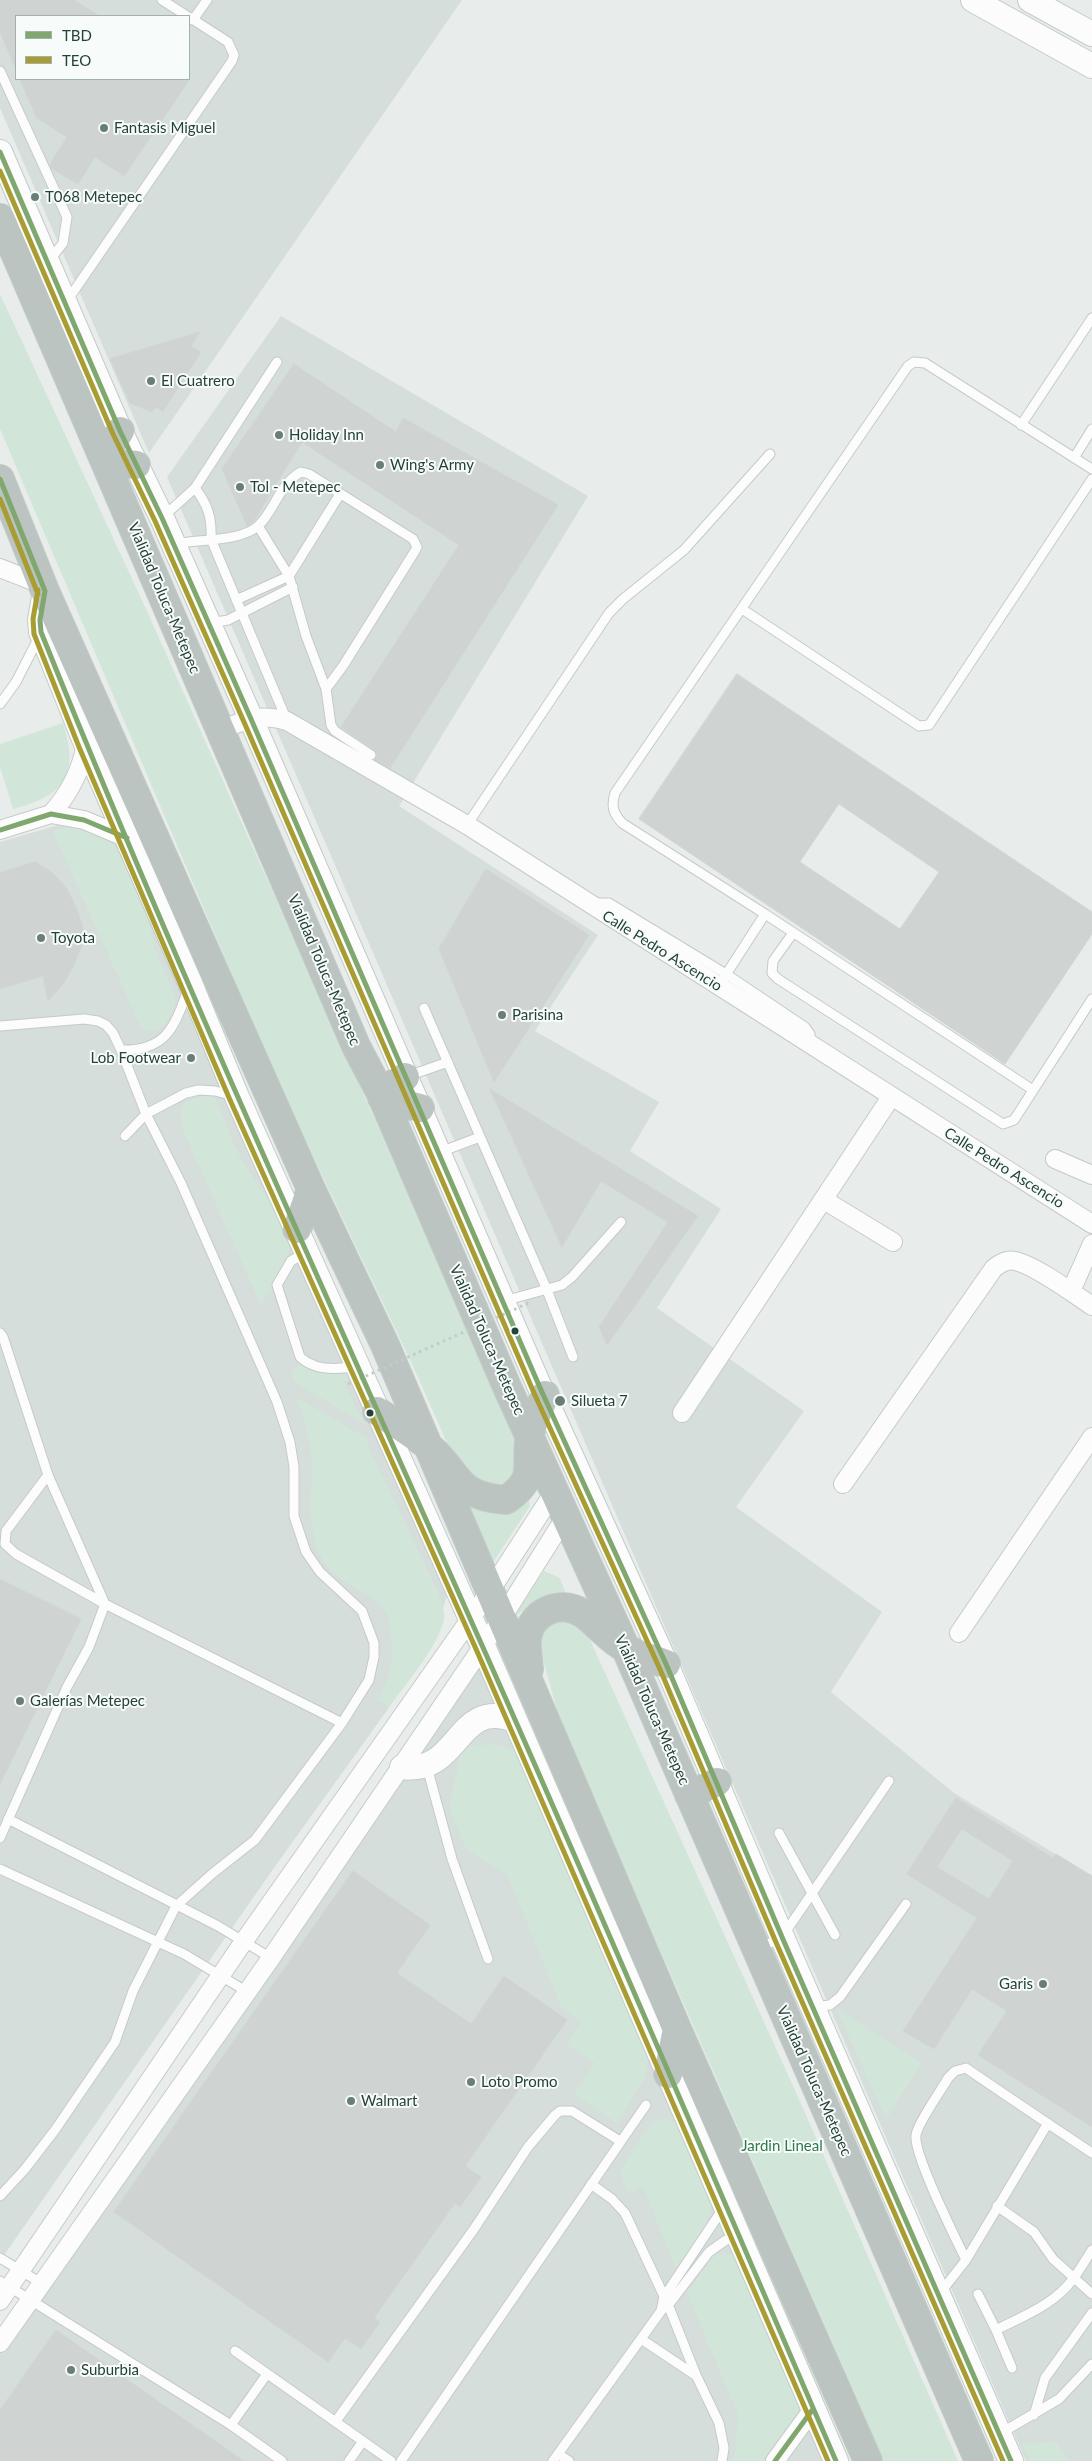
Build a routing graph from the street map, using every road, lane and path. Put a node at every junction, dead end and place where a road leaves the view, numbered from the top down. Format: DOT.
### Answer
graph roads {
  1 [pos="162,0"];
  2 [pos="207,0"];
  3 [pos="973,0"];
  4 [pos="1030,0"];
  5 [pos="185,15"];
  6 [pos="190,18"];
  7 [pos="1092,34"];
  8 [pos="1090,62"];
  9 [pos="0,71"];
  10 [pos="0,152"];
  11 [pos="0,218"];
  12 [pos="48,263"];
  13 [pos="65,304"];
  14 [pos="1092,318"];
  15 [pos="277,362"];
  16 [pos="1021,425"];
  17 [pos="1092,429"];
  18 [pos="120,431"];
  19 [pos="770,454"];
  20 [pos="1074,458"];
  21 [pos="105,460"];
  22 [pos="136,465"];
  23 [pos="1092,469"];
  24 [pos="0,479"];
  25 [pos="1092,479"];
  26 [pos="195,488"];
  27 [pos="340,494"];
  28 [pos="162,518"];
  29 [pos="258,526"];
  30 [pos="211,539"];
  31 [pos="173,544"];
  32 [pos="0,568"];
  33 [pos="289,576"];
  34 [pos="293,587"];
  35 [pos="44,588"];
  36 [pos="236,600"];
  37 [pos="742,608"];
  38 [pos="241,612"];
  39 [pos="209,623"];
  40 [pos="41,632"];
  41 [pos="326,689"];
  42 [pos="0,704"];
  43 [pos="251,718"];
  44 [pos="287,721"];
  45 [pos="220,730"];
  46 [pos="86,744"];
  47 [pos="371,755"];
  48 [pos="51,814"];
  49 [pos="467,826"];
  50 [pos="0,830"];
  51 [pos="127,838"];
  52 [pos="765,914"];
  53 [pos="792,932"];
  54 [pos="722,980"];
  55 [pos="190,983"];
  56 [pos="1092,999"];
  57 [pos="424,1008"];
  58 [pos="0,1026"];
  59 [pos="121,1050"];
  60 [pos="448,1062"];
  61 [pos="405,1077"];
  62 [pos="1033,1090"];
  63 [pos="381,1095"];
  64 [pos="236,1097"];
  65 [pos="891,1097"];
  66 [pos="420,1108"];
  67 [pos="146,1114"];
  68 [pos="125,1136"];
  69 [pos="480,1137"];
  70 [pos="439,1152"];
  71 [pos="1056,1159"];
  72 [pos="1092,1175"];
  73 [pos="311,1190"];
  74 [pos="824,1200"];
  75 [pos="621,1222"];
  76 [pos="1092,1224"];
  77 [pos="302,1241"];
  78 [pos="893,1242"];
  79 [pos="1092,1244"];
  80 [pos="547,1290"];
  81 [pos="1071,1292"];
  82 [pos="504,1301"];
  83 [pos="531,1302"];
  84 [pos="1092,1306"];
  85 [pos="0,1333"];
  86 [pos="385,1345"];
  87 [pos="574,1357"];
  88 [pos="352,1374"];
  89 [pos="507,1388"];
  90 [pos="543,1393"];
  91 [pos="377,1411"];
  92 [pos="682,1413"];
  93 [pos="530,1434"];
  94 [pos="1092,1437"];
  95 [pos="429,1446"];
  96 [pos="48,1475"];
  97 [pos="460,1482"];
  98 [pos="843,1484"];
  99 [pos="554,1492"];
  100 [pos="566,1516"];
  101 [pos="490,1591"];
  102 [pos="105,1604"];
  103 [pos="502,1618"];
  104 [pos="470,1619"];
  105 [pos="959,1632"];
  106 [pos="483,1646"];
  107 [pos="626,1649"];
  108 [pos="667,1666"];
  109 [pos="529,1680"];
  110 [pos="644,1692"];
  111 [pos="514,1720"];
  112 [pos="342,1723"];
  113 [pos="402,1767"];
  114 [pos="427,1767"];
  115 [pos="889,1781"];
  116 [pos="716,1782"];
  117 [pos="689,1795"];
  118 [pos="8,1819"];
  119 [pos="779,1832"];
  120 [pos="0,1838"];
  121 [pos="0,1869"];
  122 [pos="812,1894"];
  123 [pos="906,1904"];
  124 [pos="176,1906"];
  125 [pos="835,1935"];
  126 [pos="782,1938"];
  127 [pos="244,1941"];
  128 [pos="156,1942"];
  129 [pos="756,1949"];
  130 [pos="271,1958"];
  131 [pos="488,1959"];
  132 [pos="221,1975"];
  133 [pos="246,1991"];
  134 [pos="813,2007"];
  135 [pos="677,2029"];
  136 [pos="668,2074"];
  137 [pos="646,2105"];
  138 [pos="1048,2123"];
  139 [pos="620,2140"];
  140 [pos="1092,2154"];
  141 [pos="591,2184"];
  142 [pos="0,2196"];
  143 [pos="725,2205"];
  144 [pos="997,2206"];
  145 [pos="740,2236"];
  146 [pos="1092,2250"];
  147 [pos="0,2258"];
  148 [pos="966,2260"];
  149 [pos="21,2270"];
  150 [pos="1073,2280"];
  151 [pos="41,2283"];
  152 [pos="3,2289"];
  153 [pos="939,2294"];
  154 [pos="978,2294"];
  155 [pos="1092,2294"];
  156 [pos="664,2297"];
  157 [pos="30,2299"];
  158 [pos="665,2309"];
  159 [pos="1092,2313"];
  160 [pos="996,2330"];
  161 [pos="1,2339"];
  162 [pos="641,2339"];
  163 [pos="235,2352"];
  164 [pos="1092,2364"];
  165 [pos="1012,2368"];
  166 [pos="267,2374"];
  167 [pos="696,2375"];
  168 [pos="813,2409"];
  169 [pos="1034,2415"];
  170 [pos="336,2421"];
  171 [pos="231,2425"];
  172 [pos="999,2435"];
  173 [pos="363,2441"];
  174 [pos="556,2458"];
  175 [pos="282,2461"];
  176 [pos="349,2461"];
  177 [pos="391,2461"];
  178 [pos="401,2461"];
  179 [pos="569,2461"];
  180 [pos="722,2461"];
  181 [pos="775,2461"];
  182 [pos="836,2461"];
  183 [pos="868,2461"];
  184 [pos="979,2461"];
  185 [pos="1011,2461"];
  1 -- 5 [label="lane"];
  2 -- 6 [label="lane"];
  3 -- 8 [label="main road"];
  4 -- 7 [label="main road"];
  6 -- 13 [label="lane"];
  9 -- 12 [label="lane"];
  10 -- 12 [label="main road"];
  11 -- 21 [label="highway, Vialidad Toluca-Metepec"];
  12 -- 13 [label="main road"];
  13 -- 18 [label="main road"];
  14 -- 16 [label="lane"];
  15 -- 26 [label="lane"];
  16 -- 20 [label="lane"];
  16 -- 37 [label="lane"];
  17 -- 20 [label="lane"];
  18 -- 21 [label="highway"];
  18 -- 22 [label="main road"];
  19 -- 49 [label="lane"];
  20 -- 23 [label="lane"];
  21 -- 22 [label="highway"];
  21 -- 45 [label="highway, Vialidad Toluca-Metepec"];
  22 -- 28 [label="main road"];
  24 -- 35 [label="highway"];
  25 -- 37 [label="lane"];
  26 -- 28 [label="lane"];
  26 -- 30 [label="lane"];
  27 -- 29 [label="lane"];
  27 -- 33 [label="lane"];
  27 -- 41 [label="lane"];
  28 -- 31 [label="main road"];
  29 -- 30 [label="lane"];
  29 -- 33 [label="lane"];
  30 -- 31 [label="lane"];
  30 -- 36 [label="lane"];
  31 -- 39 [label="main road"];
  32 -- 35 [label="street"];
  33 -- 34 [label="lane"];
  33 -- 36 [label="lane"];
  34 -- 38 [label="lane"];
  34 -- 41 [label="lane"];
  35 -- 40 [label="main road"];
  35 -- 73 [label="highway"];
  36 -- 38 [label="lane"];
  37 -- 52 [label="lane"];
  38 -- 39 [label="lane"];
  38 -- 44 [label="lane"];
  39 -- 43 [label="main road"];
  40 -- 42 [label="lane"];
  40 -- 46 [label="main road"];
  41 -- 47 [label="lane"];
  43 -- 44 [label="street, Calle Pedro Ascencio"];
  43 -- 45 [label="street, Calle Pedro Ascencio"];
  43 -- 61 [label="main road"];
  44 -- 49 [label="street, Calle Pedro Ascencio"];
  45 -- 63 [label="highway, Vialidad Toluca-Metepec"];
  46 -- 48 [label="street"];
  46 -- 51 [label="main road"];
  48 -- 50 [label="street"];
  48 -- 51 [label="street"];
  49 -- 54 [label="street, Calle Pedro Ascencio"];
  51 -- 55 [label="main road"];
  52 -- 53 [label="lane"];
  52 -- 54 [label="lane"];
  53 -- 62 [label="lane"];
  53 -- 62 [label="lane"];
  54 -- 65 [label="street, Calle Pedro Ascencio"];
  55 -- 59 [label="lane"];
  55 -- 64 [label="main road"];
  56 -- 62 [label="lane"];
  57 -- 60 [label="lane"];
  58 -- 59 [label="lane"];
  59 -- 67 [label="lane"];
  60 -- 61 [label="lane"];
  60 -- 69 [label="lane"];
  61 -- 63 [label="highway"];
  61 -- 66 [label="main road"];
  63 -- 66 [label="highway"];
  63 -- 89 [label="highway, Vialidad Toluca-Metepec"];
  64 -- 67 [label="lane"];
  64 -- 77 [label="main road"];
  65 -- 74 [label="street"];
  65 -- 76 [label="street, Calle Pedro Ascencio"];
  66 -- 70 [label="main road"];
  67 -- 68 [label="lane"];
  67 -- 112 [label="lane"];
  69 -- 70 [label="lane"];
  69 -- 80 [label="lane"];
  70 -- 82 [label="main road"];
  71 -- 72 [label="street"];
  73 -- 77 [label="highway"];
  73 -- 86 [label="highway"];
  74 -- 78 [label="street"];
  74 -- 92 [label="street"];
  75 -- 80 [label="lane"];
  77 -- 88 [label="main road"];
  77 -- 88 [label="lane"];
  79 -- 81 [label="street"];
  80 -- 82 [label="lane"];
  80 -- 87 [label="lane"];
  81 -- 84 [label="street"];
  81 -- 98 [label="street"];
  82 -- 90 [label="main road"];
  83 -- 88 [label="path, bridge"];
  85 -- 96 [label="lane"];
  86 -- 95 [label="highway"];
  86 -- 97 [label="highway"];
  88 -- 91 [label="main road"];
  89 -- 90 [label="highway"];
  89 -- 93 [label="highway, Vialidad Toluca-Metepec"];
  90 -- 93 [label="highway"];
  90 -- 108 [label="main road"];
  91 -- 95 [label="highway"];
  91 -- 104 [label="main road"];
  93 -- 97 [label="highway"];
  93 -- 99 [label="highway, Vialidad Toluca-Metepec"];
  94 -- 105 [label="street"];
  95 -- 97 [label="highway"];
  95 -- 101 [label="highway"];
  96 -- 102 [label="lane"];
  96 -- 102 [label="lane"];
  99 -- 100 [label="highway, Vialidad Toluca-Metepec"];
  99 -- 101 [label="street"];
  100 -- 103 [label="street"];
  100 -- 107 [label="highway, Vialidad Toluca-Metepec"];
  101 -- 103 [label="highway"];
  101 -- 104 [label="street"];
  102 -- 112 [label="lane"];
  102 -- 118 [label="lane"];
  103 -- 106 [label="street"];
  103 -- 109 [label="highway"];
  104 -- 106 [label="main road"];
  104 -- 127 [label="street"];
  106 -- 111 [label="main road"];
  106 -- 113 [label="street"];
  107 -- 108 [label="highway"];
  107 -- 109 [label="highway"];
  107 -- 110 [label="highway, Vialidad Toluca-Metepec"];
  108 -- 110 [label="highway"];
  108 -- 116 [label="main road"];
  109 -- 135 [label="highway"];
  110 -- 117 [label="highway, Vialidad Toluca-Metepec"];
  111 -- 114 [label="main road"];
  111 -- 136 [label="main road"];
  112 -- 124 [label="lane"];
  113 -- 114 [label="main road"];
  113 -- 130 [label="street"];
  114 -- 131 [label="lane"];
  115 -- 122 [label="lane"];
  116 -- 117 [label="highway"];
  116 -- 126 [label="main road"];
  117 -- 129 [label="highway, Vialidad Toluca-Metepec"];
  118 -- 120 [label="lane"];
  118 -- 124 [label="lane"];
  119 -- 122 [label="lane"];
  121 -- 128 [label="lane"];
  122 -- 125 [label="lane"];
  122 -- 126 [label="lane"];
  123 -- 134 [label="lane"];
  124 -- 127 [label="lane"];
  124 -- 128 [label="lane"];
  126 -- 129 [label="lane"];
  126 -- 134 [label="main road"];
  127 -- 130 [label="lane"];
  127 -- 132 [label="street"];
  128 -- 132 [label="lane"];
  128 -- 142 [label="lane"];
  129 -- 184 [label="highway, Vialidad Toluca-Metepec"];
  130 -- 133 [label="street"];
  132 -- 133 [label="lane"];
  132 -- 149 [label="street"];
  133 -- 151 [label="street"];
  134 -- 153 [label="main road"];
  135 -- 136 [label="highway"];
  135 -- 183 [label="highway"];
  136 -- 143 [label="main road"];
  137 -- 139 [label="lane"];
  138 -- 140 [label="lane"];
  138 -- 144 [label="lane"];
  138 -- 148 [label="lane"];
  139 -- 141 [label="lane"];
  139 -- 170 [label="lane"];
  141 -- 156 [label="lane"];
  141 -- 178 [label="lane"];
  143 -- 145 [label="main road"];
  143 -- 156 [label="lane"];
  144 -- 148 [label="lane"];
  144 -- 150 [label="lane"];
  145 -- 158 [label="lane"];
  145 -- 168 [label="main road"];
  146 -- 150 [label="lane"];
  147 -- 149 [label="lane"];
  148 -- 153 [label="lane"];
  149 -- 151 [label="lane"];
  149 -- 152 [label="street"];
  150 -- 155 [label="lane"];
  150 -- 160 [label="lane"];
  151 -- 157 [label="street"];
  152 -- 157 [label="lane"];
  153 -- 172 [label="main road"];
  154 -- 160 [label="lane"];
  156 -- 158 [label="lane"];
  157 -- 161 [label="street"];
  157 -- 171 [label="lane"];
  158 -- 162 [label="lane"];
  158 -- 167 [label="lane"];
  159 -- 169 [label="lane"];
  160 -- 165 [label="lane"];
  162 -- 167 [label="lane"];
  162 -- 174 [label="lane"];
  163 -- 166 [label="lane"];
  164 -- 169 [label="lane"];
  166 -- 170 [label="lane"];
  166 -- 171 [label="lane"];
  167 -- 180 [label="lane"];
  168 -- 181 [label="street"];
  168 -- 182 [label="main road"];
  169 -- 172 [label="lane"];
  170 -- 173 [label="lane"];
  171 -- 175 [label="lane"];
  172 -- 185 [label="main road"];
  173 -- 176 [label="lane"];
  173 -- 177 [label="lane"];
  174 -- 179 [label="lane"];
}
